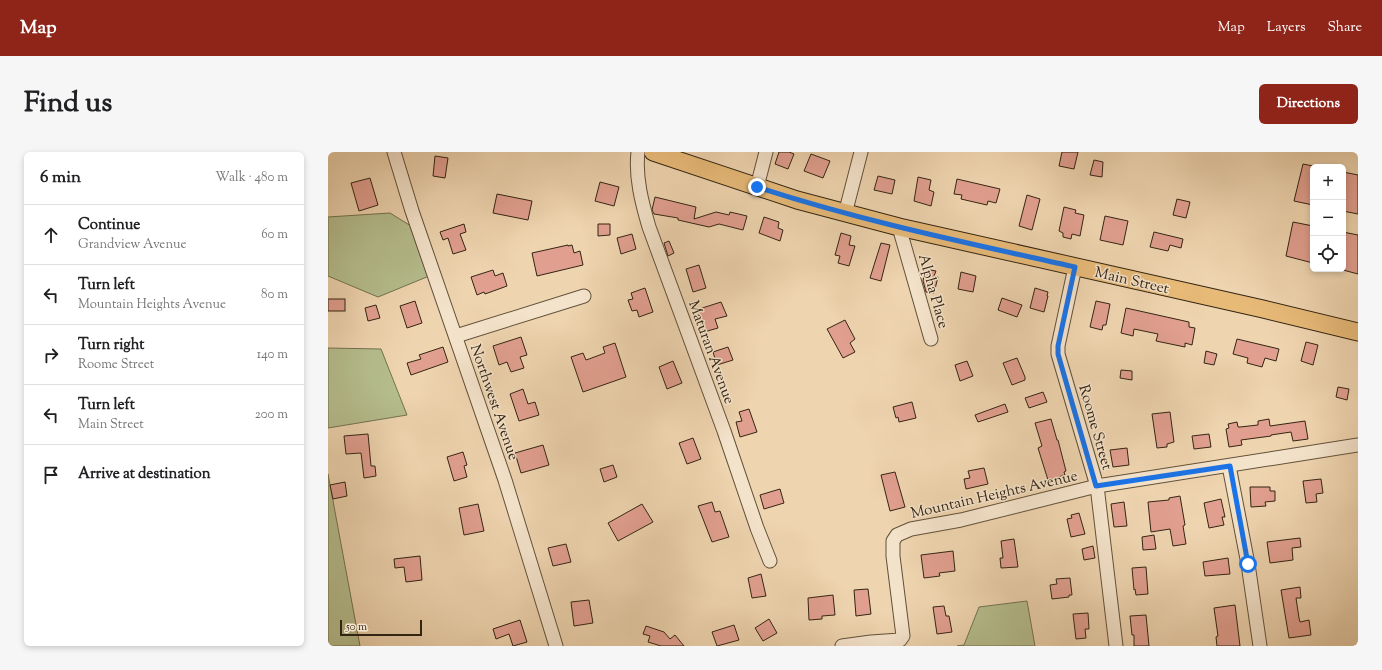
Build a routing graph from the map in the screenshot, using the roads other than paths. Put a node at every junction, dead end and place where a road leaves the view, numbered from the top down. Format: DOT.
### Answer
graph roads {
  1 [pos="394,152"];
  2 [pos="638,152"];
  3 [pos="653,152"];
  4 [pos="766,152"];
  5 [pos="861,152"];
  6 [pos="757,187"];
  7 [pos="845,214"];
  8 [pos="899,227"];
  9 [pos="1075,267"];
  10 [pos="584,296"];
  11 [pos="1358,332"];
  12 [pos="456,336"];
  13 [pos="931,340"];
  14 [pos="1358,445"];
  15 [pos="1230,466"];
  16 [pos="1096,486"];
  17 [pos="770,561"];
  18 [pos="556,646"];
  19 [pos="842,646"];
  20 [pos="1116,646"];
  21 [pos="1260,646"];
  1 -- 12 [label="street, Northwest Avenue"];
  2 -- 17 [label="street, Maturan Avenue"];
  3 -- 6 [label="main road, Main Street"];
  4 -- 6 [label="street"];
  5 -- 7 [label="street"];
  6 -- 7 [label="main road, Main Street"];
  7 -- 8 [label="main road, Main Street"];
  8 -- 9 [label="main road, Main Street"];
  8 -- 13 [label="street, Alpha Place"];
  9 -- 11 [label="main road, Main Street"];
  9 -- 16 [label="street, Roome Street"];
  10 -- 12 [label="street"];
  12 -- 18 [label="street, Northwest Avenue"];
  14 -- 15 [label="street, Mountain Heights Avenue"];
  15 -- 16 [label="street, Mountain Heights Avenue"];
  15 -- 21 [label="street"];
  16 -- 19 [label="street, Mountain Heights Avenue"];
  16 -- 20 [label="street, Roome Street"];
}
